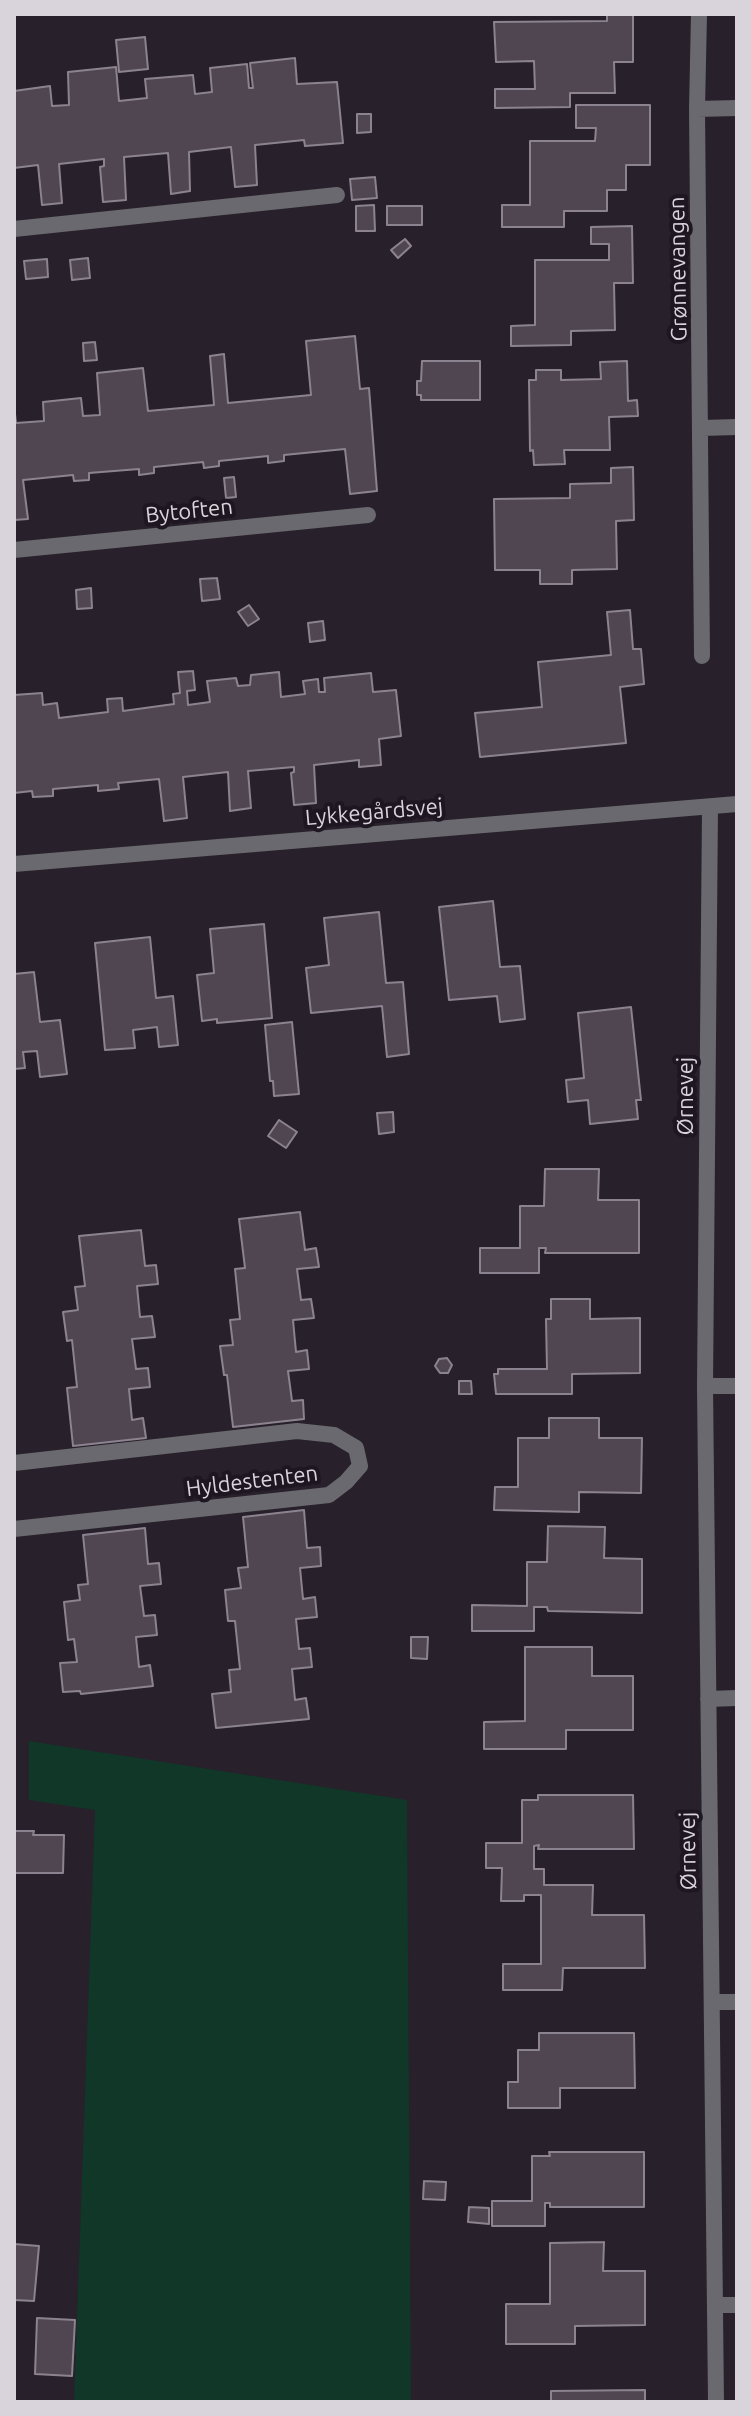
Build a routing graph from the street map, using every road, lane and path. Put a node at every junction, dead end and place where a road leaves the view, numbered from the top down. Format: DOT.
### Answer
graph roads {
  1 [pos="699,14"];
  2 [pos="737,108"];
  3 [pos="697,109"];
  4 [pos="337,195"];
  5 [pos="14,229"];
  6 [pos="737,427"];
  7 [pos="702,428"];
  8 [pos="368,515"];
  9 [pos="14,550"];
  10 [pos="702,656"];
  11 [pos="737,804"];
  12 [pos="710,807"];
  13 [pos="14,864"];
  14 [pos="705,1386"];
  15 [pos="737,1386"];
  16 [pos="14,1463"];
  17 [pos="14,1529"];
  18 [pos="737,1698"];
  19 [pos="708,1699"];
  20 [pos="713,2002"];
  21 [pos="737,2002"];
  22 [pos="716,2305"];
  23 [pos="737,2305"];
  24 [pos="716,2402"];
  1 -- 3 [label="street, Grønnevangen"];
  2 -- 3 [label="street"];
  3 -- 7 [label="street, Grønnevangen"];
  4 -- 5 [label="street"];
  6 -- 7 [label="street"];
  7 -- 10 [label="street, Grønnevangen"];
  8 -- 9 [label="street, Bytoften"];
  11 -- 12 [label="street, Lykkegårdsvej"];
  12 -- 13 [label="street, Lykkegårdsvej"];
  12 -- 14 [label="street, Ørnevej"];
  14 -- 15 [label="street"];
  14 -- 19 [label="street, Ørnevej"];
  16 -- 17 [label="street, Hyldestenten"];
  18 -- 19 [label="street"];
  19 -- 20 [label="street, Ørnevej"];
  20 -- 21 [label="street"];
  20 -- 22 [label="street, Ørnevej"];
  22 -- 23 [label="street"];
  22 -- 24 [label="street, Ørnevej"];
}
